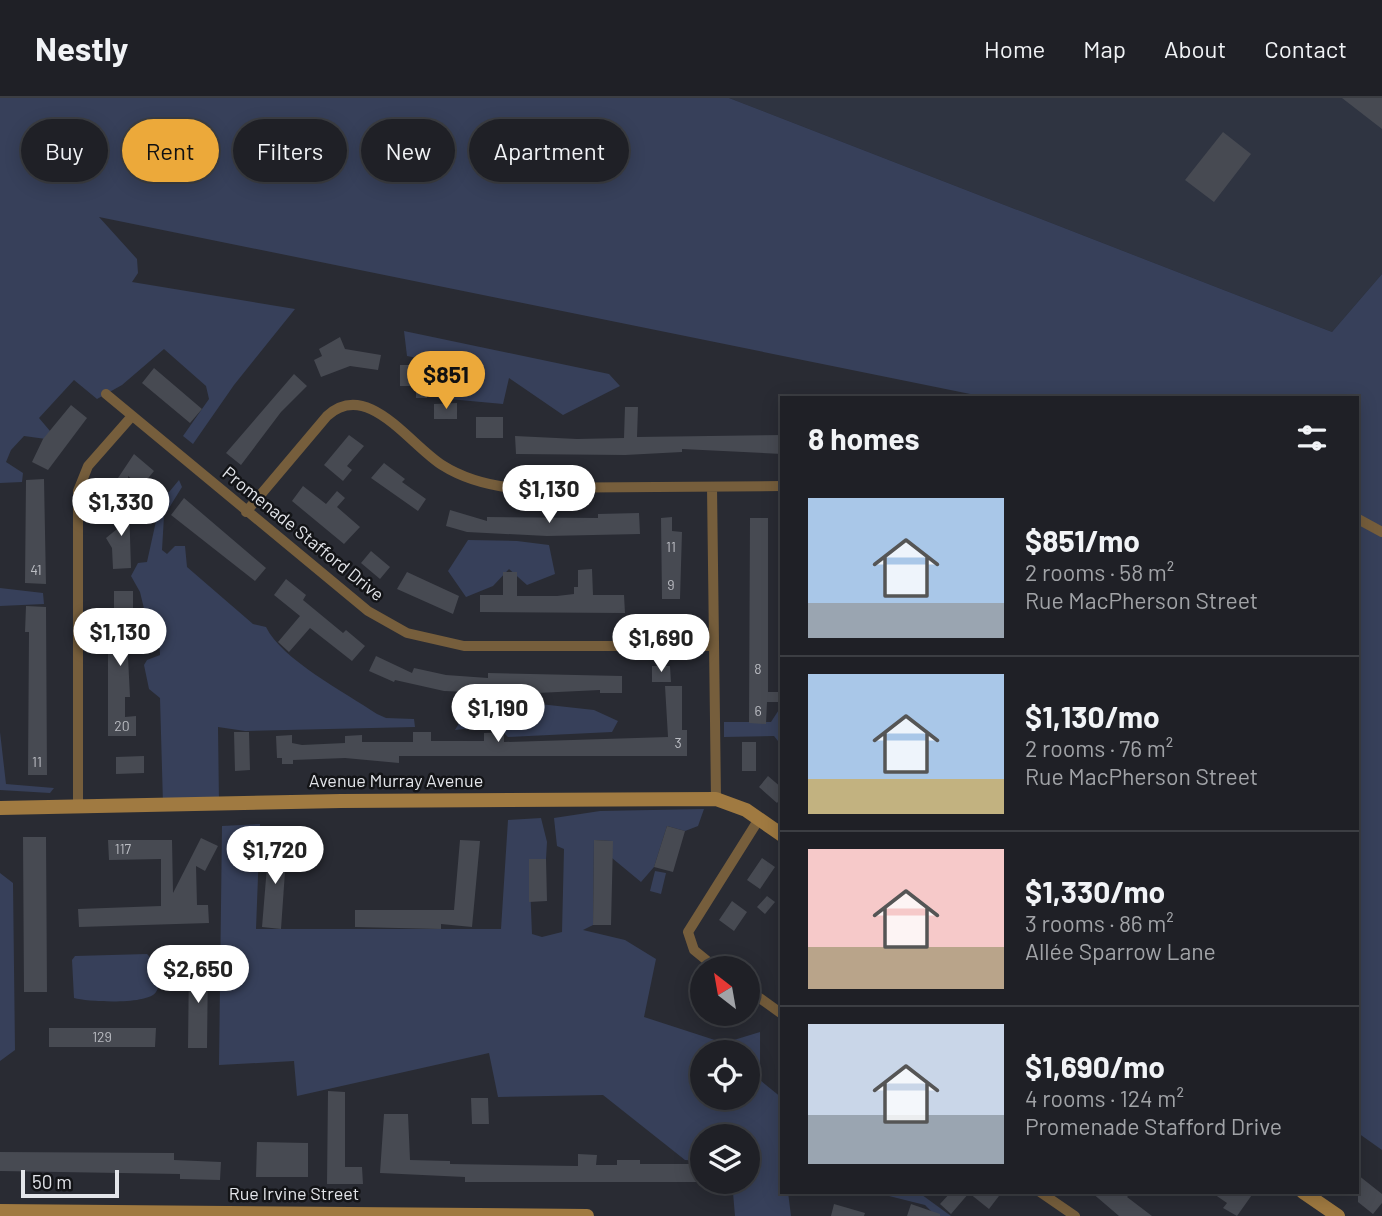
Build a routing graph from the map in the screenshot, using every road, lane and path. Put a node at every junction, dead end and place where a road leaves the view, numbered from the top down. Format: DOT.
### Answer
graph roads {
  1 [pos="106,394"];
  2 [pos="132,416"];
  3 [pos="712,486"];
  4 [pos="780,486"];
  5 [pos="246,512"];
  6 [pos="1359,520"];
  7 [pos="1382,531"];
  8 [pos="714,646"];
  9 [pos="716,799"];
  10 [pos="78,807"];
  11 [pos="0,808"];
  12 [pos="759,819"];
  13 [pos="780,834"];
  14 [pos="701,956"];
  15 [pos="760,998"];
  16 [pos="780,1013"];
  17 [pos="1043,1194"];
  18 [pos="1306,1194"];
  19 [pos="0,1211"];
  20 [pos="323,1215"];
  21 [pos="587,1216"];
  22 [pos="1075,1216"];
  23 [pos="1339,1216"];
  1 -- 2 [label="street, Promenade Stafford Drive"];
  2 -- 5 [label="street, Promenade Stafford Drive"];
  2 -- 10 [label="street"];
  3 -- 4 [label="street"];
  3 -- 5 [label="street"];
  3 -- 8 [label="street"];
  5 -- 8 [label="street, Promenade Stafford Drive"];
  6 -- 7 [label="street"];
  8 -- 9 [label="street"];
  9 -- 10 [label="street, Avenue Murray Avenue"];
  9 -- 12 [label="street, Avenue Murray Avenue"];
  10 -- 11 [label="street, Avenue Murray Avenue"];
  12 -- 13 [label="street, Avenue Murray Avenue"];
  12 -- 14 [label="street"];
  15 -- 16 [label="street"];
  17 -- 22 [label="street"];
  18 -- 23 [label="street"];
  19 -- 20 [label="street, Rue Irvine Street"];
  20 -- 21 [label="street, Rue Irvine Street"];
}
